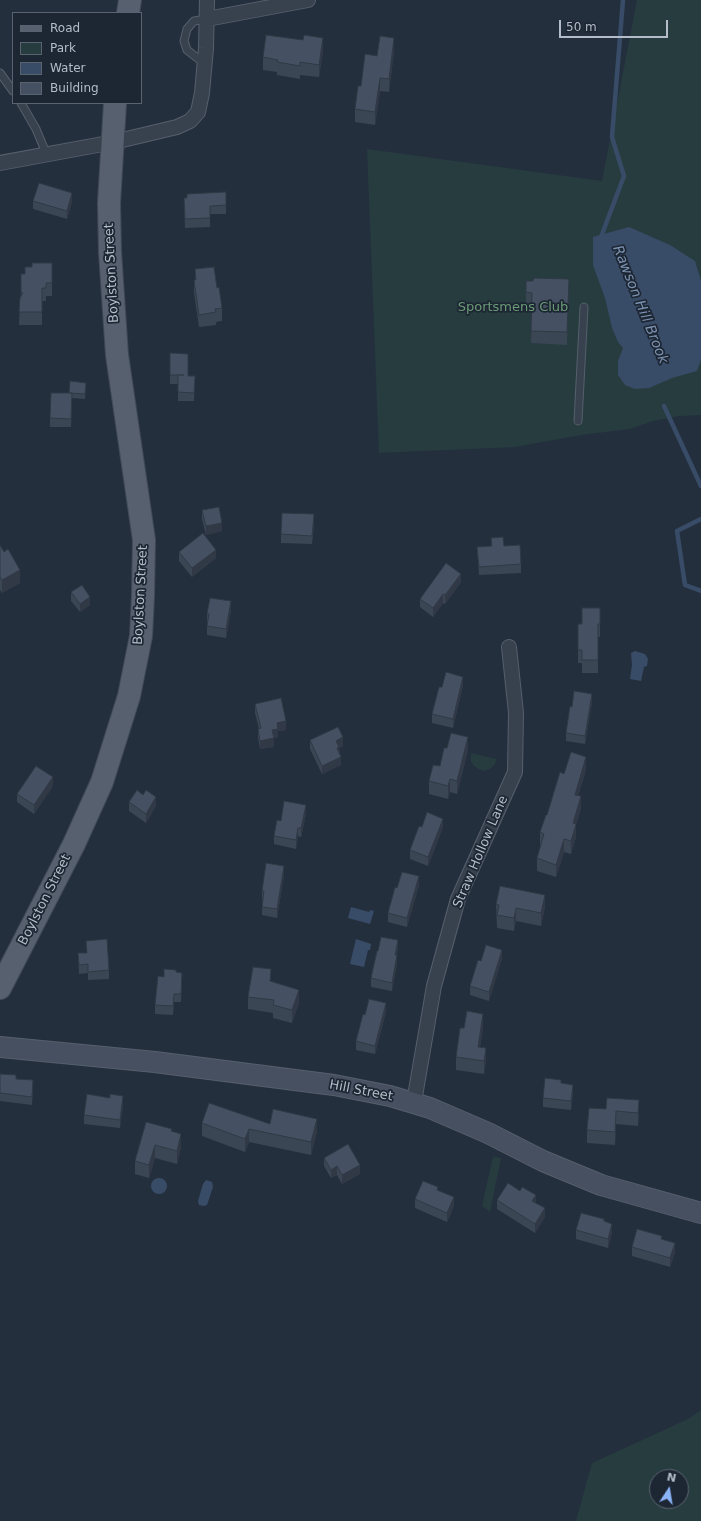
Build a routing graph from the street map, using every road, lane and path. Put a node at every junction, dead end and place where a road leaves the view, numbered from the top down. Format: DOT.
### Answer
graph roads {
  1 [pos="115,0"];
  2 [pos="130,0"];
  3 [pos="207,0"];
  4 [pos="308,0"];
  5 [pos="115,12"];
  6 [pos="128,12"];
  7 [pos="206,19"];
  8 [pos="205,64"];
  9 [pos="0,73"];
  10 [pos="12,90"];
  11 [pos="22,104"];
  12 [pos="116,104"];
  13 [pos="114,142"];
  14 [pos="46,153"];
  15 [pos="0,163"];
  16 [pos="584,307"];
  17 [pos="578,421"];
  18 [pos="509,647"];
  19 [pos="0,988"];
  20 [pos="0,1047"];
  21 [pos="414,1102"];
  22 [pos="701,1213"];
  1 -- 5 [label="main road"];
  2 -- 6 [label="main road"];
  3 -- 7 [label="street"];
  4 -- 7 [label="street"];
  7 -- 8 [label="street"];
  7 -- 8 [label="lane"];
  8 -- 13 [label="street"];
  9 -- 10 [label="lane"];
  11 -- 14 [label="lane"];
  12 -- 13 [label="main road, Boylston Street"];
  13 -- 14 [label="street"];
  13 -- 19 [label="main road, Boylston Street"];
  14 -- 15 [label="street"];
  16 -- 17 [label="lane"];
  18 -- 21 [label="street, Straw Hollow Lane"];
  20 -- 21 [label="street, Hill Street"];
  21 -- 22 [label="street, Hill Street"];
}
